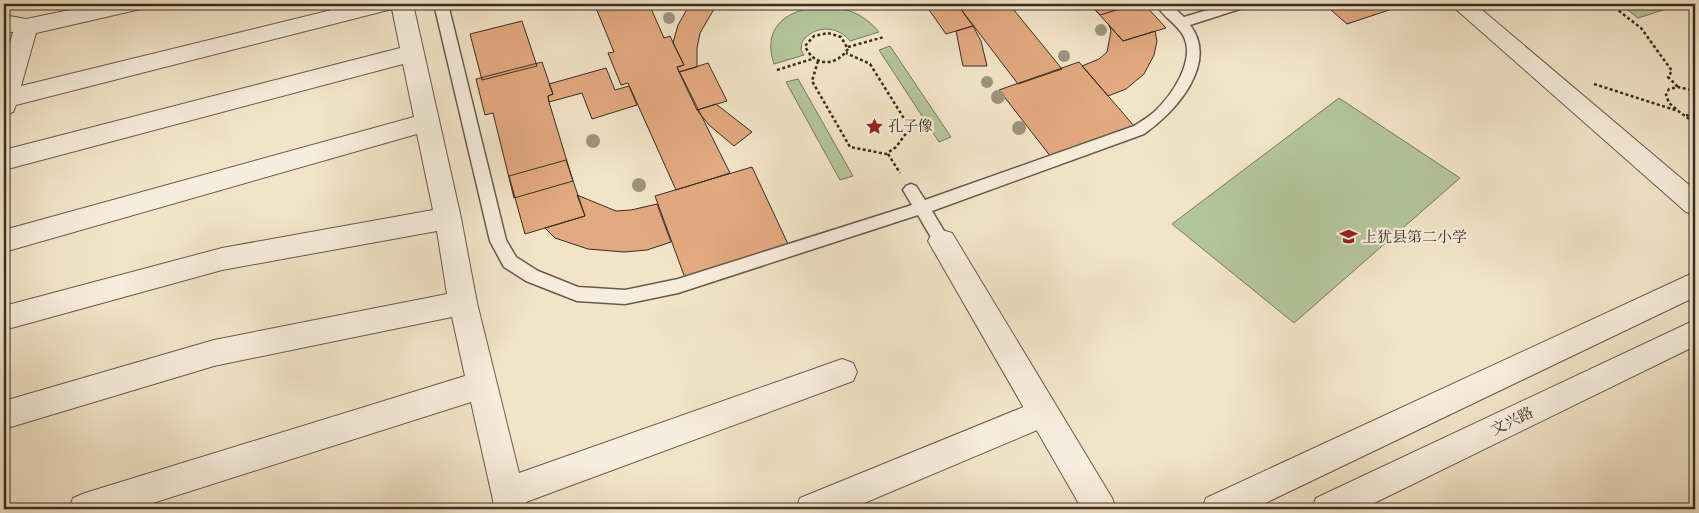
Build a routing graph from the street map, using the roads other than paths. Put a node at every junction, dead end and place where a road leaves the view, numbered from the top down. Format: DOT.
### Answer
graph roads {
  1 [pos="42,4"];
  2 [pos="132,4"];
  3 [pos="385,4"];
  4 [pos="402,4"];
  5 [pos="441,4"];
  6 [pos="1162,4"];
  7 [pos="1241,4"];
  8 [pos="1461,4"];
  9 [pos="4,23"];
  10 [pos="1180,23"];
  11 [pos="26,27"];
  12 [pos="413,53"];
  13 [pos="6,92"];
  14 [pos="428,122"];
  15 [pos="4,160"];
  16 [pos="911,190"];
  17 [pos="1695,205"];
  18 [pos="922,208"];
  19 [pos="448,218"];
  20 [pos="4,241"];
  21 [pos="942,242"];
  22 [pos="1695,284"];
  23 [pos="463,302"];
  24 [pos="4,318"];
  25 [pos="1695,332"];
  26 [pos="842,372"];
  27 [pos="480,385"];
  28 [pos="1043,413"];
  29 [pos="4,415"];
  30 [pos="509,501"];
  31 [pos="85,509"];
  32 [pos="812,509"];
  33 [pos="1100,509"];
  34 [pos="1218,509"];
  35 [pos="1328,509"];
  1 -- 11 [label="street"];
  2 -- 11 [label="street"];
  3 -- 13 [label="street"];
  4 -- 12 [label="street"];
  5 -- 18 [label="lane"];
  6 -- 10 [label="lane"];
  7 -- 10 [label="lane"];
  8 -- 17 [label="street"];
  9 -- 11 [label="street"];
  10 -- 18 [label="lane"];
  11 -- 13 [label="street"];
  12 -- 14 [label="street"];
  12 -- 15 [label="street"];
  14 -- 19 [label="street"];
  14 -- 20 [label="street"];
  16 -- 18 [label="lane"];
  18 -- 21 [label="lane"];
  19 -- 23 [label="street"];
  19 -- 24 [label="street"];
  21 -- 28 [label="street"];
  22 -- 34 [label="street"];
  23 -- 27 [label="street"];
  23 -- 29 [label="street"];
  25 -- 35 [label="street, 文兴路"];
  26 -- 30 [label="street"];
  27 -- 30 [label="street"];
  27 -- 31 [label="street"];
  28 -- 32 [label="street"];
  28 -- 33 [label="street"];
}
